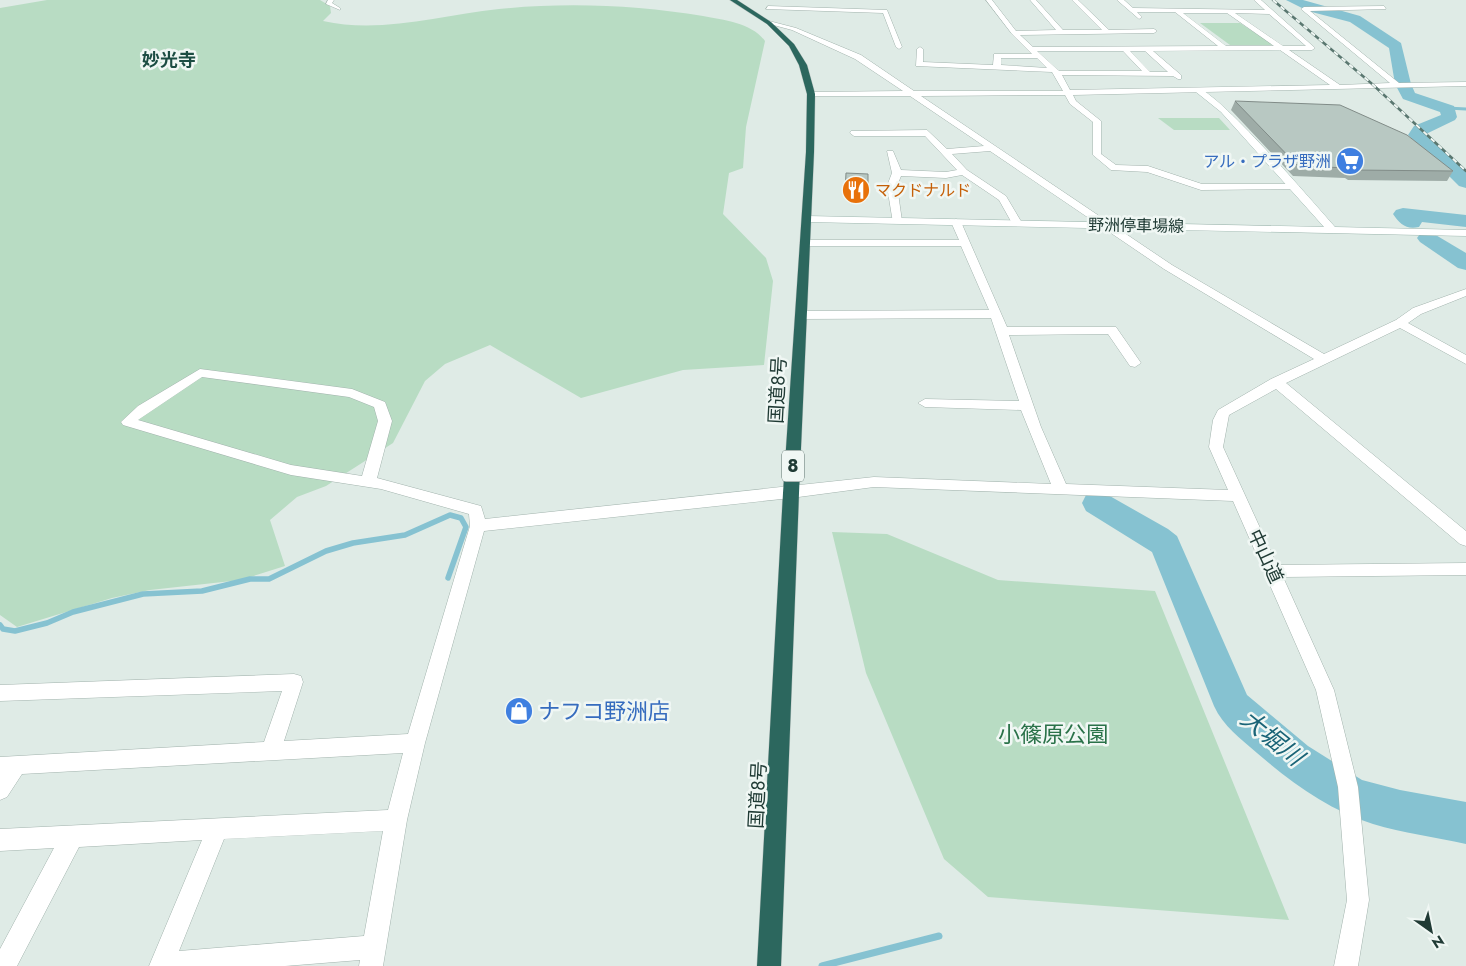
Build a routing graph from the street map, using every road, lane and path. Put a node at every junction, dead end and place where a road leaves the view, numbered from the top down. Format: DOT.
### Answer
graph roads {
  1 [pos="331,0"];
  2 [pos="733,0"];
  3 [pos="989,0"];
  4 [pos="1033,0"];
  5 [pos="1075,0"];
  6 [pos="1120,0"];
  7 [pos="1257,0"];
  8 [pos="1333,0"];
  9 [pos="1372,0"];
  10 [pos="1348,8"];
  11 [pos="338,9"];
  12 [pos="1132,10"];
  13 [pos="1177,11"];
  14 [pos="1228,12"];
  15 [pos="1272,12"];
  16 [pos="768,15"];
  17 [pos="1107,31"];
  18 [pos="1154,31"];
  19 [pos="1061,32"];
  20 [pos="1014,33"];
  21 [pos="1160,37"];
  22 [pos="1166,42"];
  23 [pos="899,47"];
  24 [pos="1173,47"];
  25 [pos="1223,47"];
  26 [pos="920,48"];
  27 [pos="1124,48"];
  28 [pos="1146,48"];
  29 [pos="1280,48"];
  30 [pos="1032,49"];
  31 [pos="1039,56"];
  32 [pos="997,69"];
  33 [pos="1055,72"];
  34 [pos="1148,74"];
  35 [pos="1175,74"];
  36 [pos="1466,84"];
  37 [pos="1398,86"];
  38 [pos="1340,88"];
  39 [pos="1196,90"];
  40 [pos="1069,93"];
  41 [pos="811,94"];
  42 [pos="914,94"];
  43 [pos="854,133"];
  44 [pos="991,148"];
  45 [pos="944,152"];
  46 [pos="890,153"];
  47 [pos="964,172"];
  48 [pos="897,173"];
  49 [pos="1294,186"];
  50 [pos="807,219"];
  51 [pos="897,221"];
  52 [pos="956,222"];
  53 [pos="1017,222"];
  54 [pos="1104,224"];
  55 [pos="1333,231"];
  56 [pos="1466,233"];
  57 [pos="804,243"];
  58 [pos="965,243"];
  59 [pos="1466,292"];
  60 [pos="996,314"];
  61 [pos="801,315"];
  62 [pos="1400,323"];
  63 [pos="1002,331"];
  64 [pos="1323,358"];
  65 [pos="1466,360"];
  66 [pos="1135,363"];
  67 [pos="1276,382"];
  68 [pos="925,403"];
  69 [pos="1027,406"];
  70 [pos="368,482"];
  71 [pos="1060,489"];
  72 [pos="791,494"];
  73 [pos="1238,496"];
  74 [pos="478,526"];
  75 [pos="1466,540"];
  76 [pos="1466,569"];
  77 [pos="1273,571"];
  78 [pos="0,693"];
  79 [pos="415,743"];
  80 [pos="271,751"];
  81 [pos="8,765"];
  82 [pos="0,790"];
  83 [pos="396,820"];
  84 [pos="218,829"];
  85 [pos="72,837"];
  86 [pos="0,840"];
  87 [pos="372,956"];
  88 [pos="162,965"];
  89 [pos="4,966"];
  90 [pos="769,966"];
  91 [pos="1346,966"];
  1 -- 11 [label="street"];
  2 -- 16 [label="highway, 国道8号 / 8"];
  3 -- 20 [label="street"];
  4 -- 19 [label="street"];
  5 -- 17 [label="street"];
  6 -- 12 [label="street"];
  7 -- 15 [label="street"];
  8 -- 10 [label="street"];
  9 -- 10 [label="street"];
  10 -- 37 [label="street"];
  12 -- 13 [label="street"];
  12 -- 18 [label="street"];
  13 -- 14 [label="street"];
  13 -- 25 [label="street"];
  14 -- 15 [label="street"];
  14 -- 29 [label="street"];
  15 -- 29 [label="street"];
  16 -- 23 [label="street"];
  16 -- 41 [label="highway, 国道8号 / 8"];
  16 -- 42 [label="street"];
  17 -- 18 [label="street"];
  17 -- 19 [label="street"];
  18 -- 21 [label="street"];
  19 -- 20 [label="street"];
  20 -- 30 [label="street"];
  22 -- 24 [label="street"];
  24 -- 25 [label="street"];
  24 -- 28 [label="street"];
  25 -- 29 [label="street"];
  26 -- 32 [label="street"];
  27 -- 28 [label="street"];
  27 -- 30 [label="street"];
  27 -- 34 [label="street"];
  28 -- 35 [label="street"];
  29 -- 38 [label="street"];
  30 -- 31 [label="street"];
  31 -- 32 [label="street"];
  31 -- 33 [label="street"];
  32 -- 33 [label="street"];
  33 -- 34 [label="street"];
  33 -- 40 [label="street"];
  34 -- 35 [label="street"];
  35 -- 39 [label="street"];
  36 -- 37 [label="street"];
  37 -- 38 [label="street"];
  38 -- 39 [label="street"];
  39 -- 40 [label="street"];
  39 -- 49 [label="street"];
  40 -- 42 [label="street"];
  40 -- 49 [label="street"];
  41 -- 42 [label="street"];
  41 -- 50 [label="highway, 国道8号 / 8"];
  42 -- 44 [label="street"];
  43 -- 45 [label="street"];
  44 -- 45 [label="street"];
  44 -- 54 [label="street"];
  45 -- 47 [label="street"];
  46 -- 48 [label="street"];
  47 -- 48 [label="street"];
  47 -- 53 [label="street"];
  48 -- 51 [label="street"];
  49 -- 55 [label="street"];
  50 -- 51 [label="street, 野洲停車場線"];
  50 -- 57 [label="highway, 国道8号 / 8"];
  51 -- 52 [label="street, 野洲停車場線"];
  52 -- 53 [label="street, 野洲停車場線"];
  52 -- 58 [label="street"];
  53 -- 54 [label="street, 野洲停車場線"];
  54 -- 55 [label="street, 野洲停車場線"];
  54 -- 64 [label="street"];
  55 -- 56 [label="street, 野洲停車場線"];
  57 -- 58 [label="street"];
  57 -- 61 [label="highway, 国道8号 / 8"];
  58 -- 60 [label="street"];
  59 -- 62 [label="street, 中山道"];
  60 -- 61 [label="street"];
  60 -- 63 [label="street"];
  61 -- 72 [label="highway, 国道8号 / 8"];
  62 -- 64 [label="street, 中山道"];
  62 -- 65 [label="street"];
  63 -- 66 [label="street"];
  63 -- 69 [label="street"];
  64 -- 67 [label="street, 中山道"];
  67 -- 73 [label="street, 中山道"];
  67 -- 75 [label="street"];
  68 -- 69 [label="street"];
  69 -- 71 [label="street"];
  70 -- 70 [label="street"];
  70 -- 74 [label="street"];
  71 -- 72 [label="street"];
  71 -- 73 [label="street"];
  72 -- 74 [label="street"];
  72 -- 90 [label="highway, 国道8号 / 8"];
  73 -- 77 [label="street, 中山道"];
  74 -- 79 [label="street"];
  76 -- 77 [label="street"];
  77 -- 91 [label="street, 中山道"];
  78 -- 80 [label="street"];
  79 -- 80 [label="street"];
  79 -- 83 [label="street"];
  80 -- 81 [label="street"];
  81 -- 82 [label="street"];
  83 -- 84 [label="street"];
  83 -- 87 [label="street"];
  84 -- 85 [label="street"];
  84 -- 88 [label="street"];
  85 -- 86 [label="street"];
  85 -- 89 [label="street"];
  87 -- 88 [label="street"];
}
